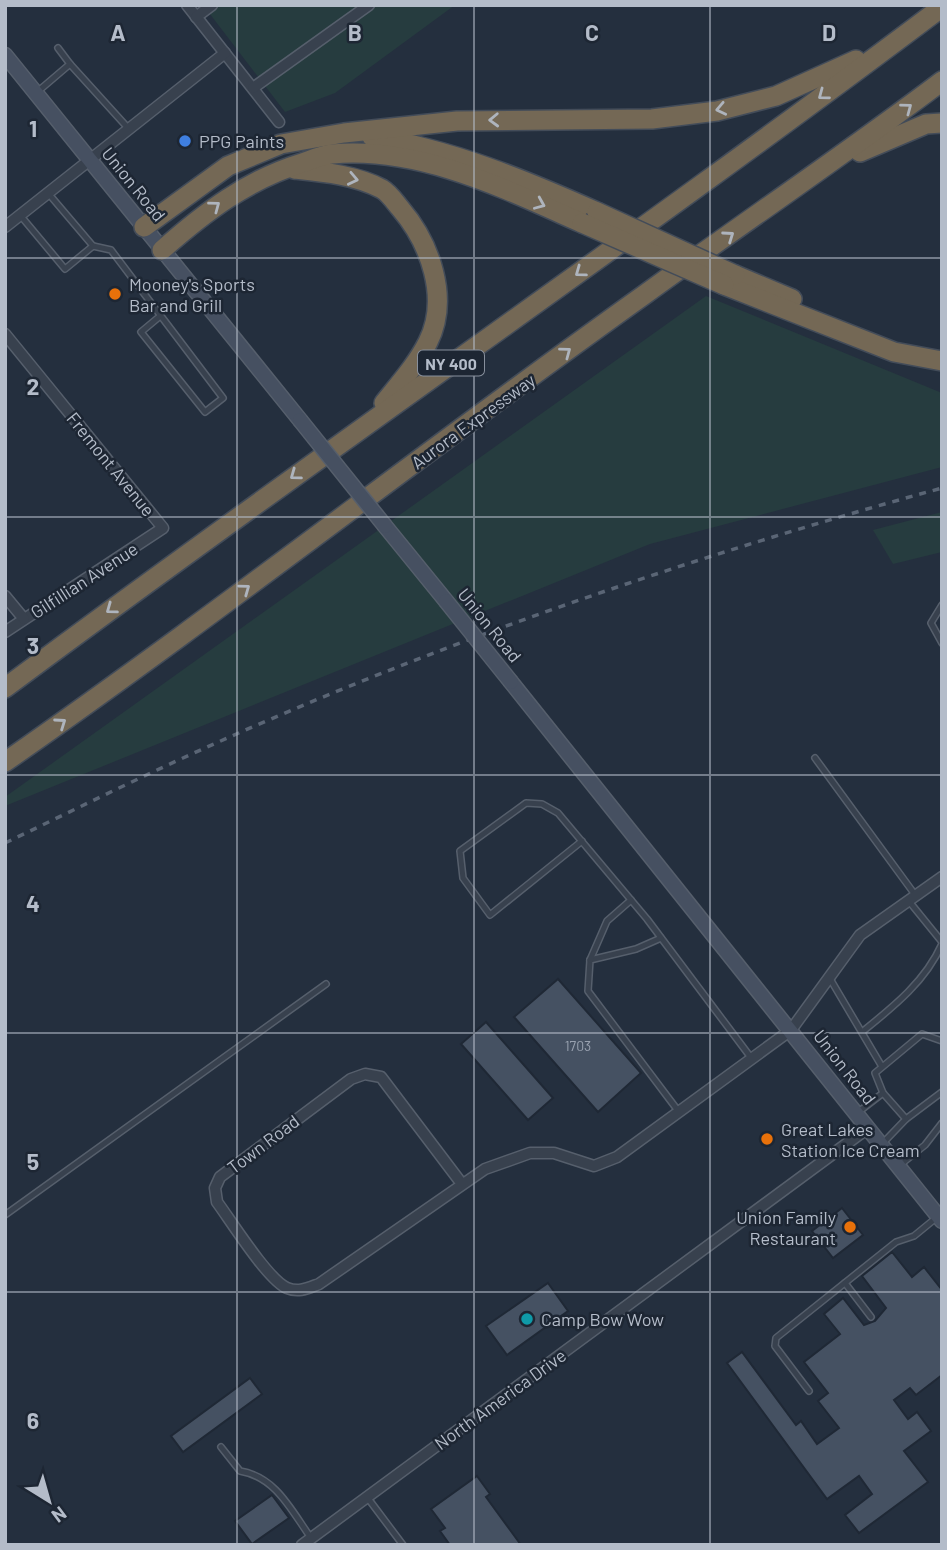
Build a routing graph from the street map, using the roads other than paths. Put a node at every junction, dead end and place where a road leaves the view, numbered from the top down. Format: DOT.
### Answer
graph roads {
  1 [pos="187,5"];
  2 [pos="212,5"];
  3 [pos="369,5"];
  4 [pos="942,6"];
  5 [pos="196,17"];
  6 [pos="898,40"];
  7 [pos="58,48"];
  8 [pos="225,53"];
  9 [pos="8,63"];
  10 [pos="71,64"];
  11 [pos="942,81"];
  12 [pos="253,88"];
  13 [pos="36,93"];
  14 [pos="279,122"];
  15 [pos="942,123"];
  16 [pos="128,128"];
  17 [pos="344,133"];
  18 [pos="89,160"];
  19 [pos="833,163"];
  20 [pos="286,168"];
  21 [pos="48,193"];
  22 [pos="20,215"];
  23 [pos="590,217"];
  24 [pos="5,227"];
  25 [pos="144,227"];
  26 [pos="93,246"];
  27 [pos="162,250"];
  28 [pos="729,280"];
  29 [pos="159,317"];
  30 [pos="5,334"];
  31 [pos="942,349"];
  32 [pos="942,361"];
  33 [pos="369,421"];
  34 [pos="163,528"];
  35 [pos="5,596"];
  36 [pos="942,605"];
  37 [pos="24,619"];
  38 [pos="5,632"];
  39 [pos="942,643"];
  40 [pos="5,688"];
  41 [pos="814,758"];
  42 [pos="5,762"];
  43 [pos="582,841"];
  44 [pos="942,877"];
  45 [pos="912,898"];
  46 [pos="631,900"];
  47 [pos="661,938"];
  48 [pos="942,943"];
  49 [pos="590,960"];
  50 [pos="829,977"];
  51 [pos="327,984"];
  52 [pos="791,1030"];
  53 [pos="862,1032"];
  54 [pos="942,1041"];
  55 [pos="752,1059"];
  56 [pos="881,1065"];
  57 [pos="883,1093"];
  58 [pos="942,1093"];
  59 [pos="679,1112"];
  60 [pos="857,1113"];
  61 [pos="906,1119"];
  62 [pos="942,1123"];
  63 [pos="868,1128"];
  64 [pos="881,1145"];
  65 [pos="898,1166"];
  66 [pos="462,1184"];
  67 [pos="938,1213"];
  68 [pos="5,1215"];
  69 [pos="845,1283"];
  70 [pos="871,1317"];
  71 [pos="809,1391"];
  72 [pos="221,1447"];
  73 [pos="367,1497"];
  74 [pos="307,1541"];
  75 [pos="403,1545"];
  1 -- 5 [label="street"];
  2 -- 5 [label="street"];
  3 -- 12 [label="street"];
  4 -- 6 [label="highway, NY 400"];
  5 -- 8 [label="street"];
  6 -- 17 [label="highway, one-way"];
  6 -- 33 [label="highway, NY 400, one-way"];
  7 -- 10 [label="lane"];
  8 -- 12 [label="street"];
  8 -- 16 [label="street"];
  9 -- 13 [label="main road, Union Road"];
  10 -- 13 [label="lane"];
  10 -- 16 [label="lane"];
  19 -- 11 [label="highway, Aurora Expressway, one-way"];
  12 -- 14 [label="street"];
  13 -- 18 [label="main road, Union Road"];
  15 -- 19 [label="highway"];
  16 -- 18 [label="street"];
  17 -- 23 [label="highway"];
  17 -- 25 [label="highway"];
  18 -- 21 [label="street"];
  18 -- 25 [label="main road, Union Road"];
  42 -- 19 [label="highway, Aurora Expressway, one-way"];
  20 -- 23 [label="highway, one-way"];
  27 -- 20 [label="highway, one-way"];
  20 -- 33 [label="highway, one-way"];
  21 -- 22 [label="street"];
  21 -- 26 [label="lane"];
  22 -- 24 [label="street"];
  22 -- 26 [label="lane"];
  23 -- 28 [label="highway, bridge"];
  25 -- 27 [label="main road, Union Road"];
  26 -- 29 [label="lane"];
  27 -- 52 [label="main road, Union Road, bridge"];
  28 -- 31 [label="highway"];
  28 -- 32 [label="highway"];
  29 -- 29 [label="lane"];
  30 -- 34 [label="street, Fremont Avenue"];
  33 -- 40 [label="highway, NY 400, one-way"];
  34 -- 37 [label="street, Gilfillian Avenue"];
  35 -- 37 [label="street"];
  36 -- 39 [label="lane"];
  37 -- 38 [label="street, Gilfillian Avenue"];
  41 -- 45 [label="lane"];
  43 -- 43 [label="lane"];
  43 -- 46 [label="lane"];
  44 -- 45 [label="street, Town Road"];
  45 -- 48 [label="lane"];
  45 -- 50 [label="street, Town Road"];
  46 -- 47 [label="lane"];
  46 -- 49 [label="lane"];
  47 -- 49 [label="lane"];
  47 -- 55 [label="lane"];
  48 -- 53 [label="lane"];
  49 -- 59 [label="lane"];
  50 -- 52 [label="street, Town Road"];
  50 -- 53 [label="lane"];
  51 -- 68 [label="lane"];
  52 -- 55 [label="street, Town Road"];
  52 -- 60 [label="main road, Union Road"];
  53 -- 56 [label="lane"];
  54 -- 56 [label="lane"];
  55 -- 59 [label="street, Town Road"];
  56 -- 57 [label="lane"];
  57 -- 60 [label="lane"];
  57 -- 61 [label="lane"];
  58 -- 61 [label="lane"];
  59 -- 66 [label="street, Town Road"];
  60 -- 63 [label="main road, Union Road"];
  61 -- 64 [label="lane"];
  62 -- 65 [label="lane"];
  63 -- 64 [label="main road, Union Road"];
  63 -- 73 [label="street, North America Drive"];
  64 -- 65 [label="main road, Union Road"];
  65 -- 67 [label="main road, Union Road"];
  66 -- 66 [label="street, Town Road"];
  67 -- 69 [label="lane"];
  69 -- 70 [label="lane"];
  69 -- 71 [label="lane"];
  72 -- 74 [label="lane"];
  73 -- 74 [label="street, North America Drive"];
  73 -- 75 [label="lane"];
}
